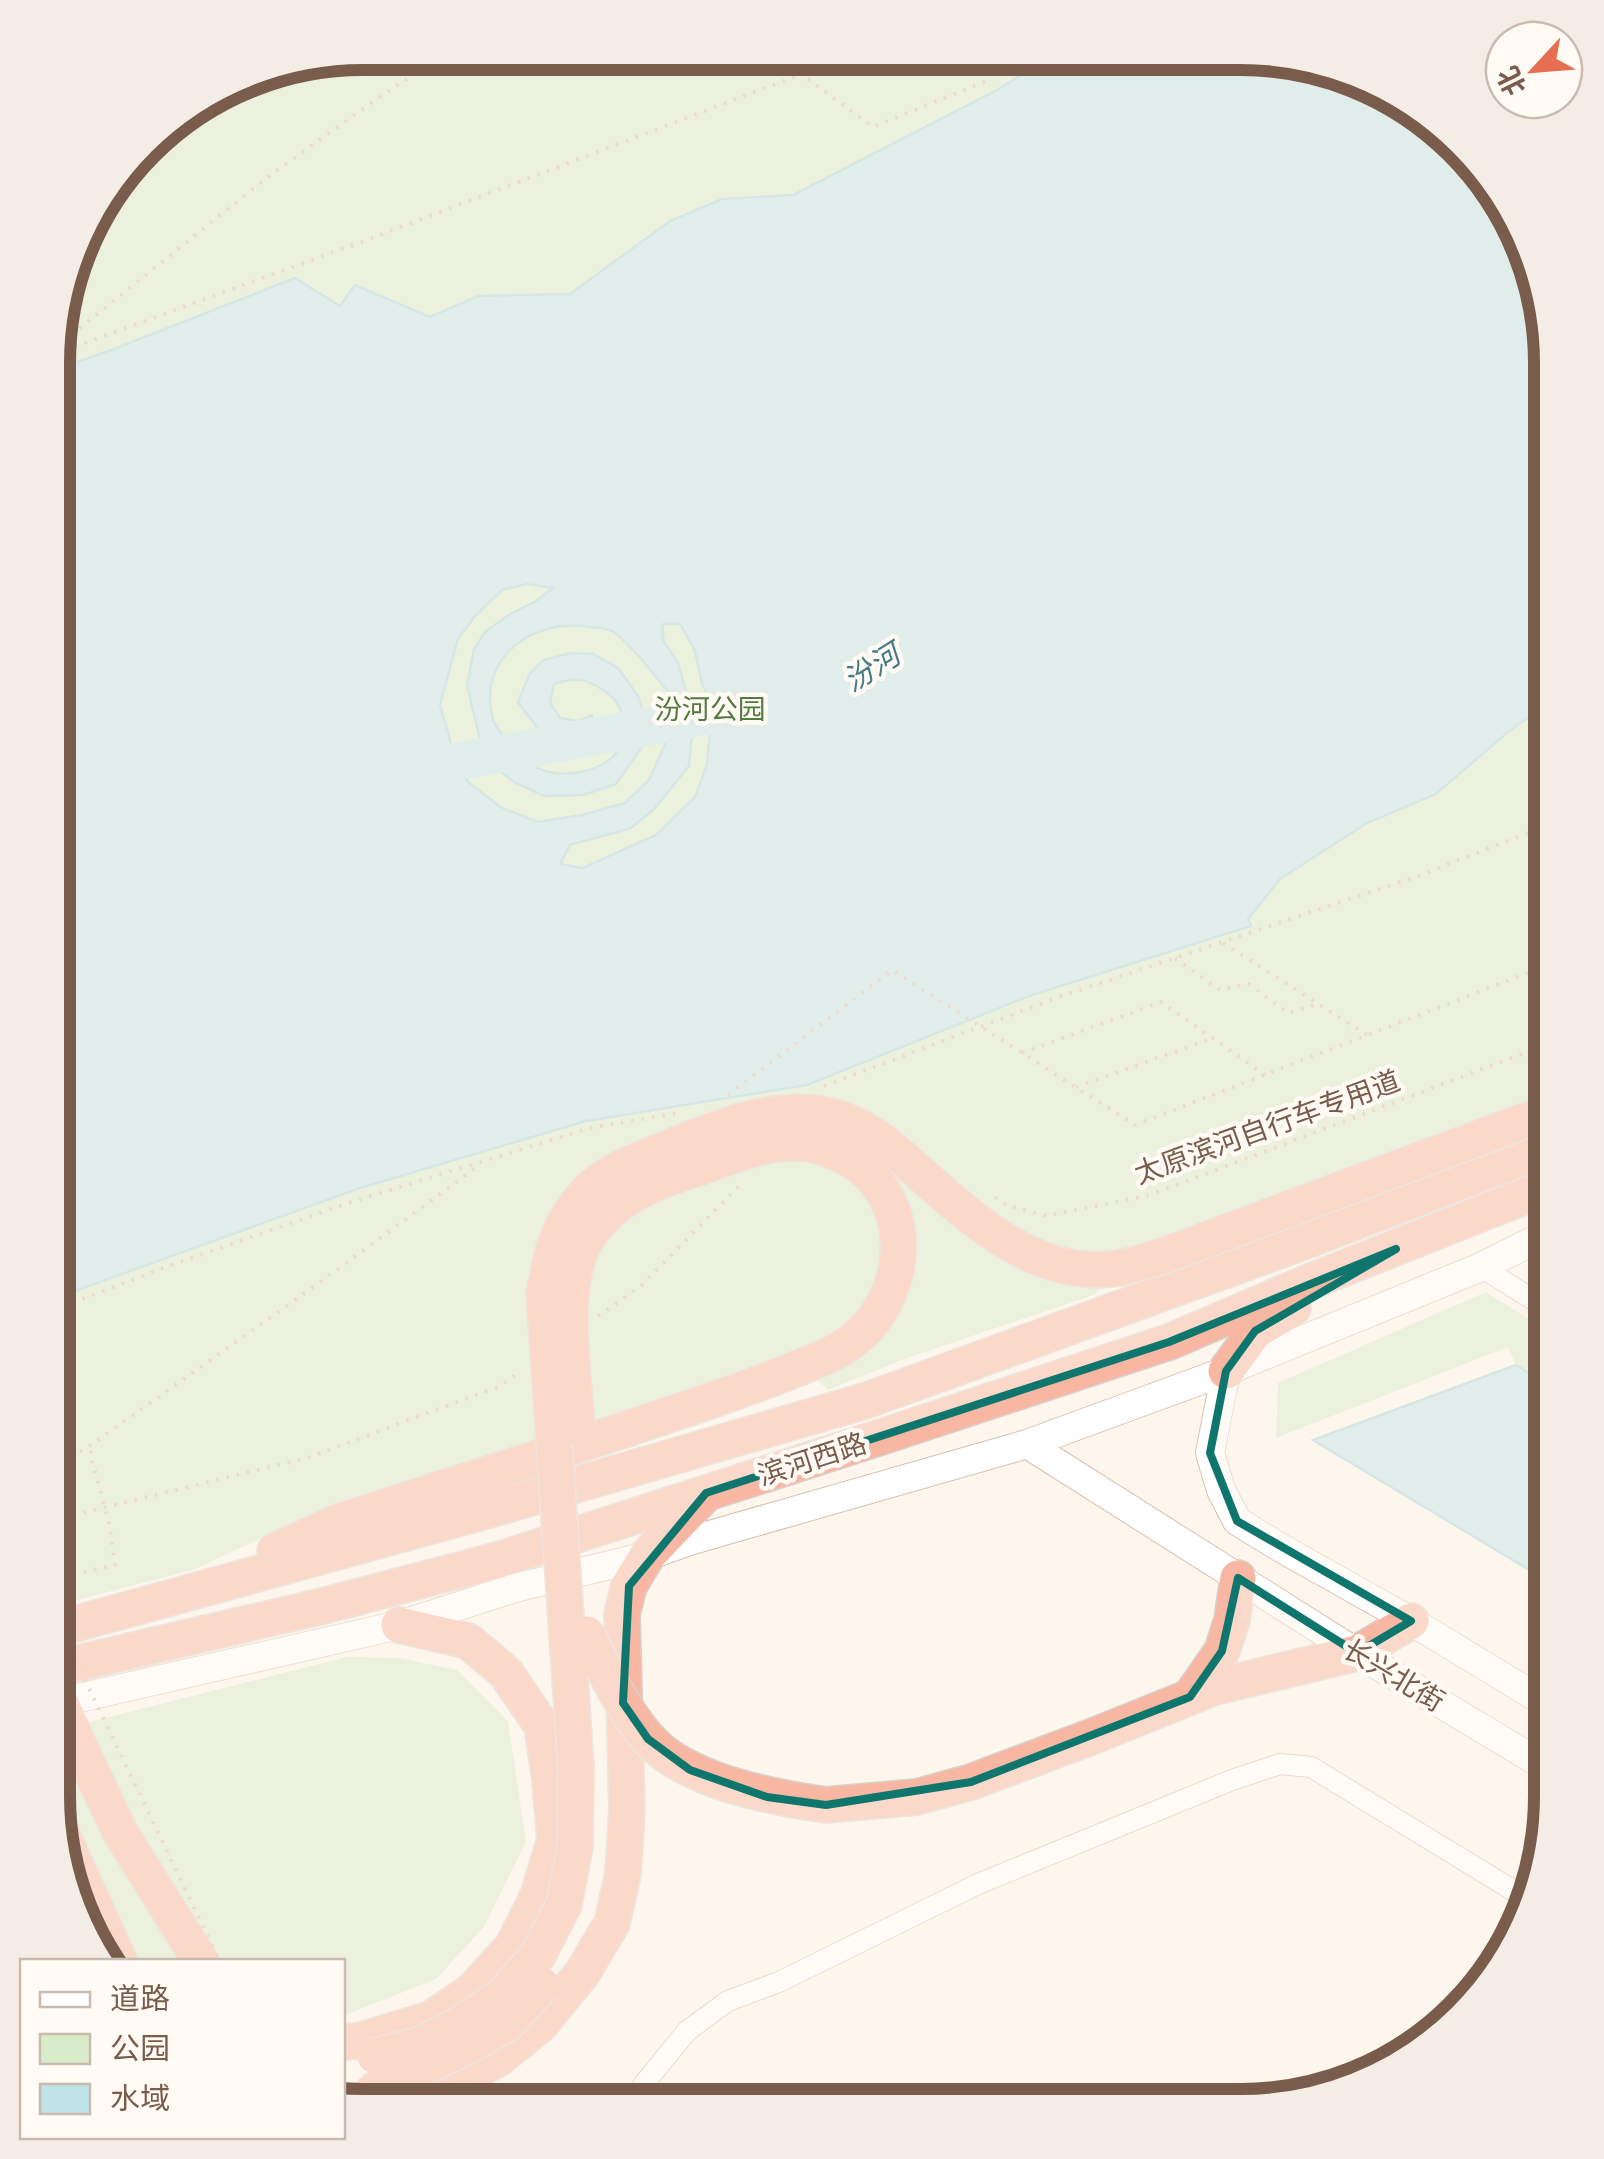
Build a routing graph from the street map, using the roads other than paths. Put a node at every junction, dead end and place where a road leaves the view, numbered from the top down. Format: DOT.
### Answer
graph roads {
  1 [pos="1533,1118"];
  2 [pos="1533,1132"];
  3 [pos="1486,1136"];
  4 [pos="1533,1154"];
  5 [pos="1533,1193"];
  6 [pos="1533,1241"];
  7 [pos="1396,1249"];
  8 [pos="1480,1267"];
  9 [pos="1533,1299"];
  10 [pos="1226,1371"];
  11 [pos="1027,1444"];
  12 [pos="706,1493"];
  13 [pos="647,1556"];
  14 [pos="1238,1578"];
  15 [pos="182,1594"];
  16 [pos="1411,1621"];
  17 [pos="70,1625"];
  18 [pos="399,1626"];
  19 [pos="587,1634"];
  20 [pos="1357,1653"];
  21 [pos="70,1665"];
  22 [pos="1533,1695"];
  23 [pos="1190,1697"];
  24 [pos="70,1700"];
  25 [pos="70,1726"];
  26 [pos="1533,1759"];
  27 [pos="120,1832"];
  28 [pos="84,1881"];
  29 [pos="1517,1893"];
  30 [pos="117,1956"];
  31 [pos="174,1959"];
  32 [pos="199,1959"];
  33 [pos="353,2052"];
  34 [pos="391,2089"];
  35 [pos="432,2089"];
  36 [pos="641,2089"];
  1 -- 3 [label="highway, bridge"];
  2 -- 3 [label="highway"];
  3 -- 33 [label="highway, bridge"];
  4 -- 15 [label="highway, 滨河西路"];
  5 -- 7 [label="highway, 滨河西路"];
  6 -- 8 [label="street"];
  7 -- 10 [label="highway"];
  7 -- 12 [label="highway, 滨河西路"];
  8 -- 9 [label="street"];
  8 -- 10 [label="street"];
  10 -- 11 [label="street"];
  10 -- 16 [label="street, 长兴北街"];
  11 -- 13 [label="street"];
  11 -- 14 [label="street, 长兴北街"];
  12 -- 13 [label="highway"];
  12 -- 21 [label="highway, 滨河西路"];
  13 -- 18 [label="street"];
  13 -- 35 [label="highway"];
  14 -- 20 [label="street, 长兴北街"];
  14 -- 23 [label="highway"];
  15 -- 17 [label="highway, 滨河西路"];
  15 -- 19 [label="highway, bridge"];
  16 -- 20 [label="highway"];
  16 -- 22 [label="street, 长兴北街"];
  18 -- 24 [label="street"];
  18 -- 33 [label="highway"];
  19 -- 23 [label="highway, bridge"];
  19 -- 34 [label="highway, bridge"];
  20 -- 23 [label="highway"];
  20 -- 26 [label="street, 长兴北街"];
  25 -- 27 [label="highway, bridge"];
  27 -- 31 [label="highway"];
  27 -- 32 [label="highway"];
  28 -- 30 [label="highway"];
  29 -- 36 [label="street"];
}
